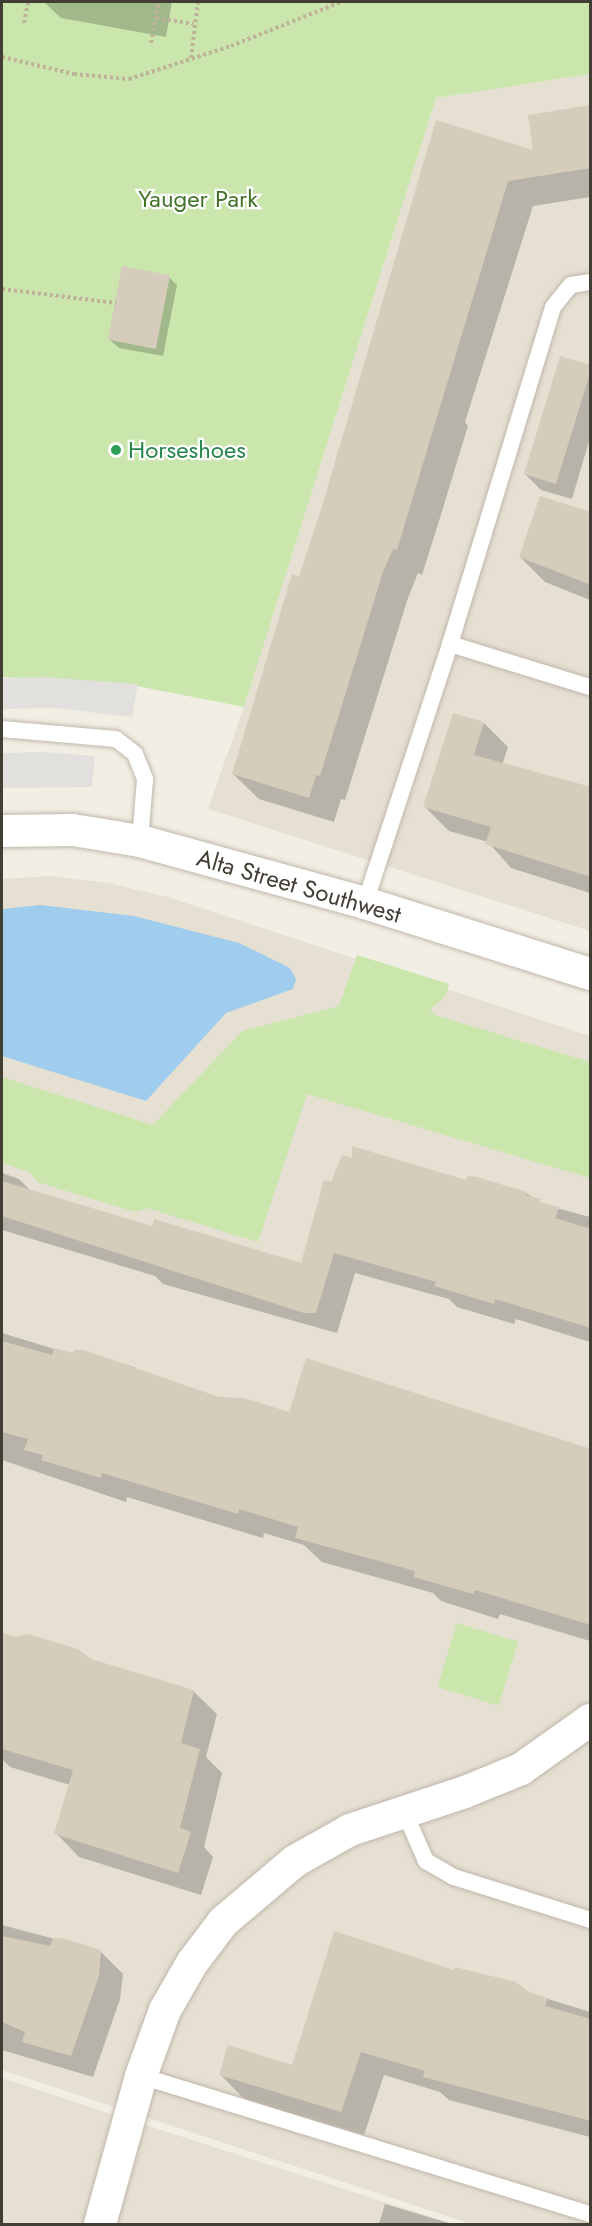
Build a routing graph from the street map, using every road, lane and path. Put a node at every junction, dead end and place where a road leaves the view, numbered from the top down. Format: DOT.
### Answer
graph roads {
  1 [pos="28,2"];
  2 [pos="159,2"];
  3 [pos="198,2"];
  4 [pos="341,2"];
  5 [pos="156,18"];
  6 [pos="24,23"];
  7 [pos="194,24"];
  8 [pos="151,44"];
  9 [pos="2,57"];
  10 [pos="191,58"];
  11 [pos="591,282"];
  12 [pos="2,289"];
  13 [pos="116,303"];
  14 [pos="450,644"];
  15 [pos="591,687"];
  16 [pos="2,729"];
  17 [pos="2,831"];
  18 [pos="140,841"];
  19 [pos="365,903"];
  20 [pos="591,974"];
  21 [pos="591,1720"];
  22 [pos="404,1811"];
  23 [pos="591,1920"];
  24 [pos="141,2076"];
  25 [pos="591,2214"];
  26 [pos="100,2224"];
  1 -- 6 [label="path"];
  2 -- 5 [label="path"];
  3 -- 7 [label="path"];
  4 -- 10 [label="path"];
  5 -- 7 [label="path"];
  5 -- 8 [label="path"];
  7 -- 10 [label="path"];
  9 -- 10 [label="path"];
  11 -- 14 [label="lane"];
  12 -- 13 [label="path"];
  14 -- 15 [label="lane"];
  14 -- 19 [label="lane"];
  16 -- 18 [label="lane"];
  17 -- 18 [label="street, Alta Street Southwest"];
  18 -- 19 [label="street, Alta Street Southwest"];
  19 -- 20 [label="street, Alta Street Southwest"];
  21 -- 22 [label="street"];
  22 -- 23 [label="lane"];
  22 -- 24 [label="street"];
  24 -- 25 [label="lane"];
  24 -- 26 [label="street"];
}
